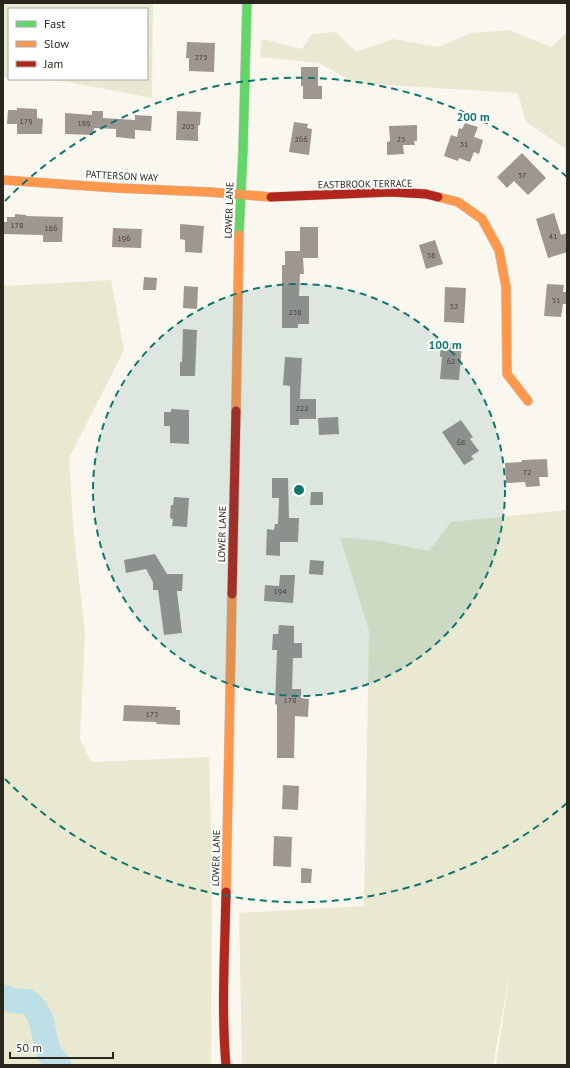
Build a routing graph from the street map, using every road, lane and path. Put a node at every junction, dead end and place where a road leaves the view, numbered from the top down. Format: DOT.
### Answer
graph roads {
  1 [pos="247,3"];
  2 [pos="3,180"];
  3 [pos="240,195"];
  4 [pos="528,401"];
  5 [pos="226,1065"];
  1 -- 3 [label="street, LOWER LANE"];
  2 -- 3 [label="street, PATTERSON WAY"];
  3 -- 4 [label="street, EASTBROOK TERRACE"];
  3 -- 5 [label="street, LOWER LANE"];
}
